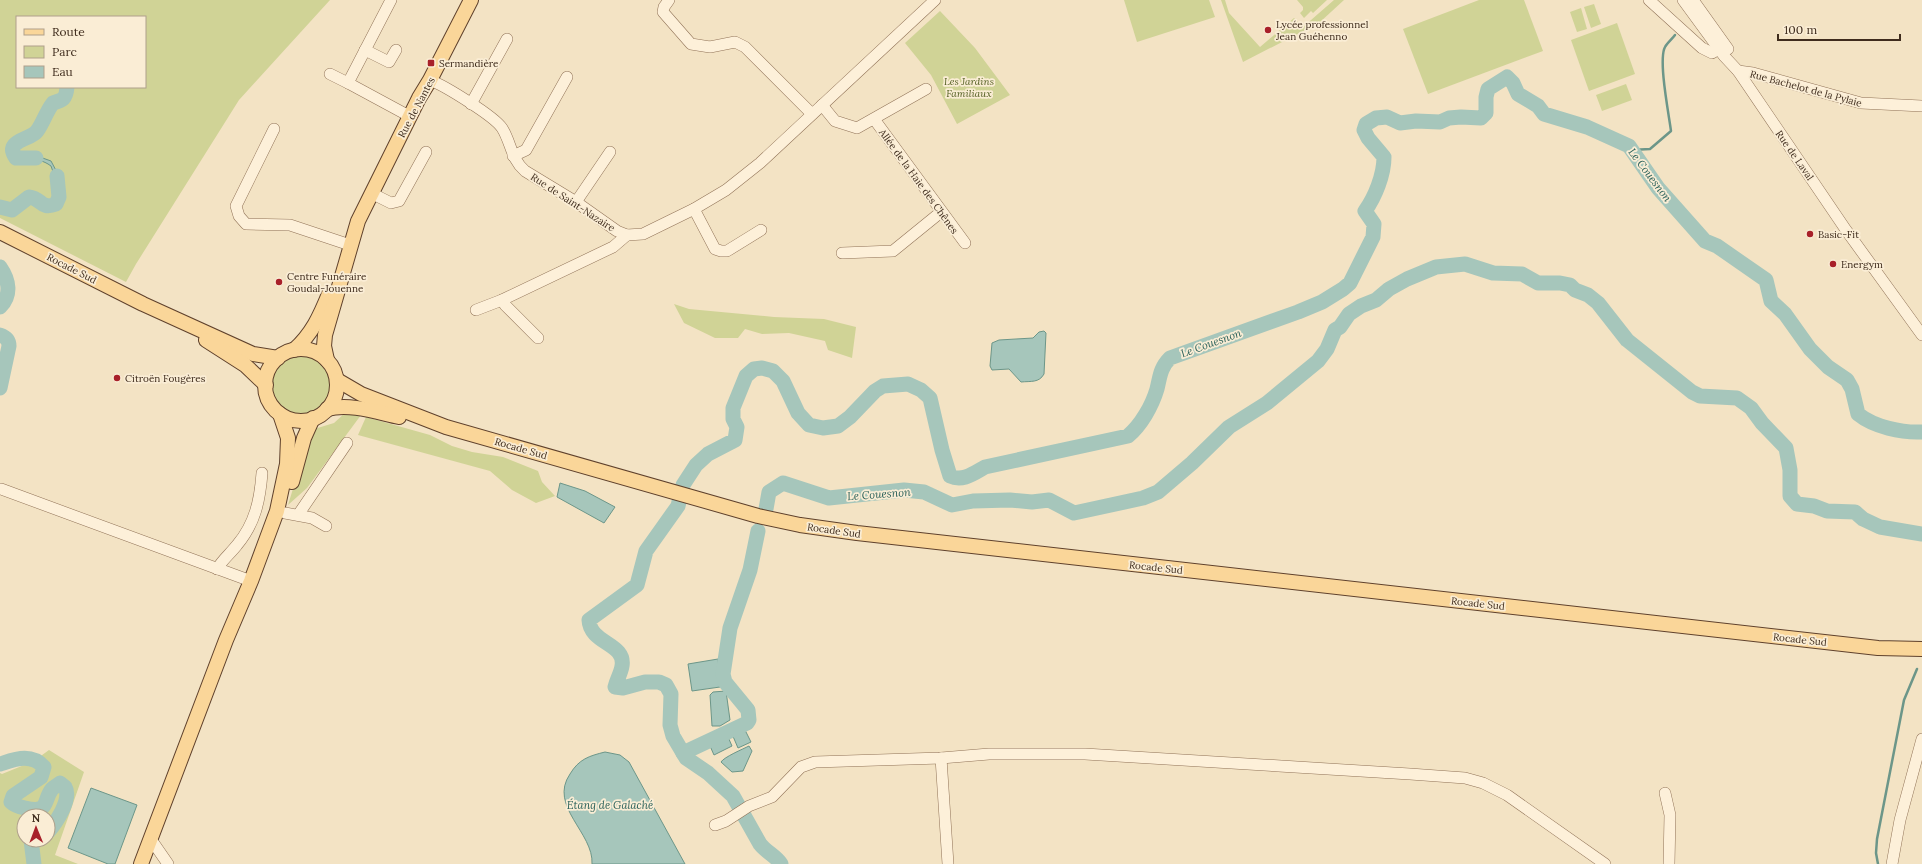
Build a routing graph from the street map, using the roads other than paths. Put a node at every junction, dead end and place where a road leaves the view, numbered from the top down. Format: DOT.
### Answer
graph roads {
  1 [pos="391,0"];
  2 [pos="471,0"];
  3 [pos="669,0"];
  4 [pos="935,0"];
  5 [pos="1649,0"];
  6 [pos="1683,0"];
  7 [pos="1693,0"];
  8 [pos="507,39"];
  9 [pos="1719,48"];
  10 [pos="365,50"];
  11 [pos="396,50"];
  12 [pos="1738,71"];
  13 [pos="330,74"];
  14 [pos="567,77"];
  15 [pos="430,80"];
  16 [pos="348,83"];
  17 [pos="926,89"];
  18 [pos="471,104"];
  19 [pos="822,105"];
  20 [pos="1922,106"];
  21 [pos="812,114"];
  22 [pos="411,117"];
  23 [pos="874,119"];
  24 [pos="274,129"];
  25 [pos="426,152"];
  26 [pos="610,152"];
  27 [pos="513,156"];
  28 [pos="371,193"];
  29 [pos="576,202"];
  30 [pos="694,209"];
  31 [pos="941,212"];
  32 [pos="761,230"];
  33 [pos="0,232"];
  34 [pos="627,235"];
  35 [pos="965,243"];
  36 [pos="350,245"];
  37 [pos="842,253"];
  38 [pos="346,260"];
  39 [pos="502,300"];
  40 [pos="143,304"];
  41 [pos="476,310"];
  42 [pos="1922,336"];
  43 [pos="538,338"];
  44 [pos="294,350"];
  45 [pos="278,358"];
  46 [pos="327,360"];
  47 [pos="337,380"];
  48 [pos="266,385"];
  49 [pos="327,409"];
  50 [pos="280,414"];
  51 [pos="313,418"];
  52 [pos="446,427"];
  53 [pos="347,443"];
  54 [pos="262,473"];
  55 [pos="1,489"];
  56 [pos="287,510"];
  57 [pos="326,526"];
  58 [pos="217,569"];
  59 [pos="251,581"];
  60 [pos="1878,648"];
  61 [pos="1922,648"];
  62 [pos="1922,658"];
  63 [pos="1922,739"];
  64 [pos="941,758"];
  65 [pos="1665,794"];
  66 [pos="715,825"];
  67 [pos="150,838"];
  68 [pos="141,864"];
  69 [pos="168,864"];
  70 [pos="948,864"];
  71 [pos="1604,864"];
  72 [pos="1669,864"];
  73 [pos="1892,864"];
  1 -- 10 [label="street"];
  2 -- 15 [label="main road, Rue de Nantes"];
  3 -- 21 [label="street"];
  4 -- 19 [label="street, Rue de Saint-Nazaire"];
  5 -- 9 [label="street"];
  6 -- 9 [label="street, Rue de Laval"];
  7 -- 12 [label="street"];
  8 -- 18 [label="street"];
  9 -- 12 [label="street, Rue de Laval"];
  10 -- 11 [label="street"];
  10 -- 16 [label="street"];
  12 -- 20 [label="street, Rue Bachelot de la Pylaie"];
  12 -- 42 [label="street, Rue de Laval"];
  13 -- 16 [label="street"];
  14 -- 27 [label="street"];
  15 -- 18 [label="street, Rue de Saint-Nazaire"];
  15 -- 22 [label="main road, Rue de Nantes"];
  16 -- 22 [label="street"];
  17 -- 23 [label="street"];
  18 -- 27 [label="street, Rue de Saint-Nazaire"];
  19 -- 21 [label="street, Rue de Saint-Nazaire"];
  19 -- 23 [label="street"];
  21 -- 30 [label="street, Rue de Saint-Nazaire"];
  22 -- 28 [label="main road, Rue de Nantes"];
  23 -- 31 [label="street, Allée de la Haie des Chênes"];
  24 -- 36 [label="street"];
  25 -- 28 [label="street"];
  26 -- 29 [label="street"];
  27 -- 29 [label="street, Rue de Saint-Nazaire"];
  28 -- 36 [label="main road, Rue de Nantes"];
  29 -- 34 [label="street, Rue de Saint-Nazaire"];
  30 -- 32 [label="street"];
  30 -- 34 [label="street, Rue de Saint-Nazaire"];
  31 -- 35 [label="street, Allée de la Haie des Chênes"];
  31 -- 37 [label="street"];
  33 -- 40 [label="main road, Rocade Sud"];
  34 -- 39 [label="street"];
  36 -- 38 [label="main road, Rue de Nantes"];
  38 -- 44 [label="main road, Rue de Nantes"];
  38 -- 46 [label="main road, Rue de Nantes"];
  39 -- 41 [label="street"];
  39 -- 43 [label="street"];
  40 -- 45 [label="main road, Rocade Sud"];
  40 -- 48 [label="main road, Rocade Sud"];
  44 -- 45 [label="main road"];
  44 -- 46 [label="main road"];
  45 -- 48 [label="main road"];
  46 -- 47 [label="main road"];
  47 -- 49 [label="main road"];
  47 -- 52 [label="main road, Rocade Sud"];
  48 -- 50 [label="main road"];
  49 -- 51 [label="main road"];
  49 -- 52 [label="main road, Rocade Sud"];
  50 -- 51 [label="main road"];
  50 -- 56 [label="main road"];
  51 -- 56 [label="main road"];
  52 -- 60 [label="main road, Rocade Sud"];
  53 -- 56 [label="street"];
  54 -- 58 [label="street"];
  55 -- 58 [label="street"];
  56 -- 57 [label="street"];
  56 -- 59 [label="main road"];
  58 -- 59 [label="street"];
  59 -- 67 [label="main road"];
  60 -- 61 [label="main road, Rocade Sud"];
  60 -- 62 [label="main road, Rocade Sud"];
  63 -- 73 [label="street"];
  64 -- 66 [label="street"];
  64 -- 70 [label="street"];
  64 -- 71 [label="street"];
  65 -- 72 [label="street"];
  67 -- 68 [label="main road"];
  67 -- 69 [label="street"];
}
